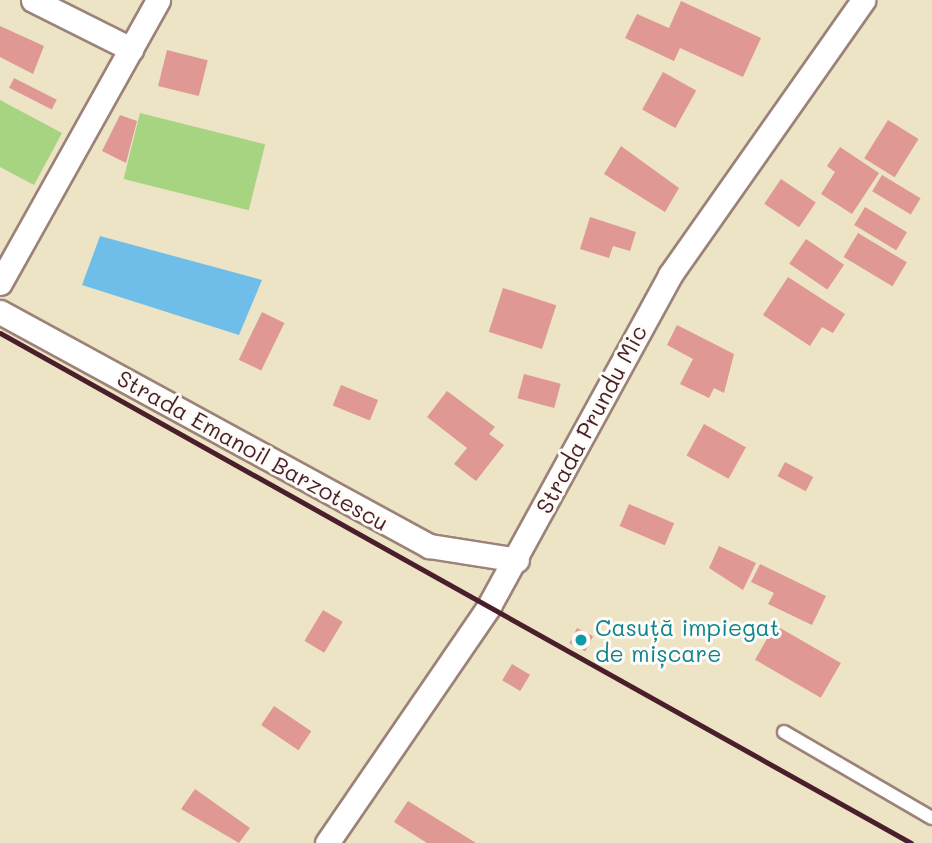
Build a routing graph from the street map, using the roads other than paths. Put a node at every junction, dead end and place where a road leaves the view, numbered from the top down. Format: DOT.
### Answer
graph roads {
  1 [pos="33,0"];
  2 [pos="158,0"];
  3 [pos="863,0"];
  4 [pos="131,49"];
  5 [pos="0,283"];
  6 [pos="0,312"];
  7 [pos="517,560"];
  8 [pos="784,732"];
  9 [pos="932,818"];
  10 [pos="327,843"];
  1 -- 4 [label="street"];
  2 -- 4 [label="street"];
  3 -- 7 [label="street, Strada Prundu Mic"];
  4 -- 5 [label="street"];
  6 -- 7 [label="street, Strada Emanoil Barzotescu"];
  7 -- 10 [label="street, Strada Prundu Mic"];
  8 -- 9 [label="lane"];
}
